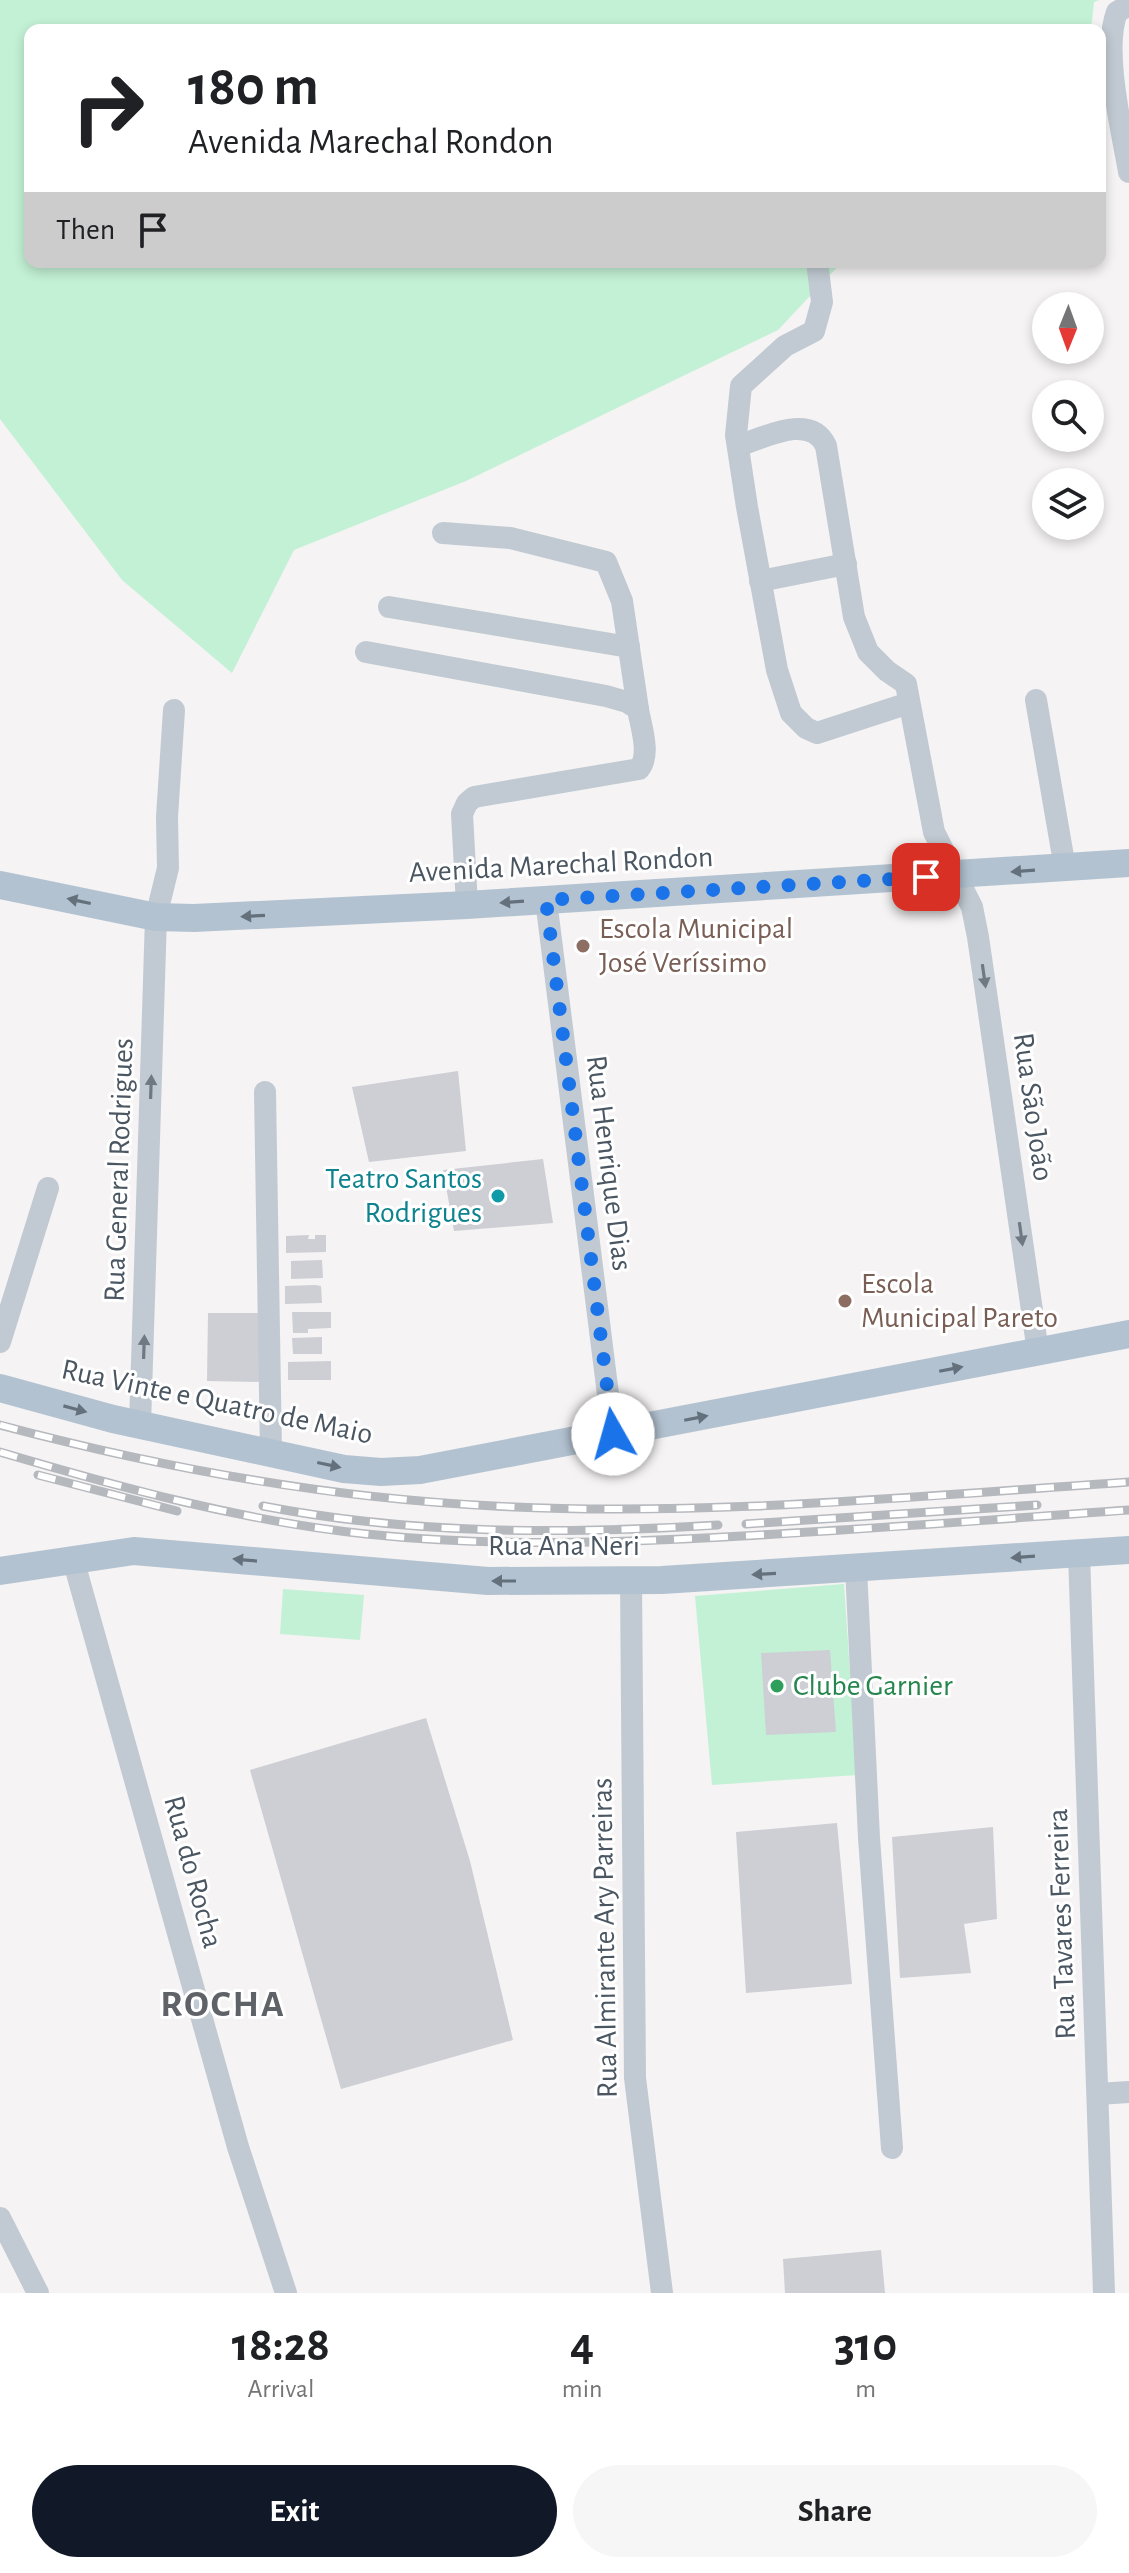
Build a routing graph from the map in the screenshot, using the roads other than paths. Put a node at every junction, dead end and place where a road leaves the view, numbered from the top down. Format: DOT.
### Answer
graph roads {
  1 [pos="1129,5"];
  2 [pos="1129,172"];
  3 [pos="818,268"];
  4 [pos="738,446"];
  5 [pos="443,533"];
  6 [pos="846,564"];
  7 [pos="760,581"];
  8 [pos="389,607"];
  9 [pos="629,647"];
  10 [pos="366,652"];
  11 [pos="1036,700"];
  12 [pos="909,703"];
  13 [pos="638,709"];
  14 [pos="174,710"];
  15 [pos="1129,863"];
  16 [pos="1065,868"];
  17 [pos="957,875"];
  18 [pos="0,885"];
  19 [pos="546,900"];
  20 [pos="467,905"];
  21 [pos="156,917"];
  22 [pos="265,1092"];
  23 [pos="48,1188"];
  24 [pos="1129,1334"];
  25 [pos="0,1342"];
  26 [pos="1038,1352"];
  27 [pos="0,1388"];
  28 [pos="140,1425"];
  29 [pos="613,1434"];
  30 [pos="271,1453"];
  31 [pos="1129,1550"];
  32 [pos="1079,1554"];
  33 [pos="73,1559"];
  34 [pos="856,1568"];
  35 [pos="0,1571"];
  36 [pos="631,1581"];
  37 [pos="1129,2092"];
  38 [pos="1098,2094"];
  39 [pos="892,2148"];
  40 [pos="0,2218"];
  41 [pos="38,2293"];
  42 [pos="286,2293"];
  43 [pos="662,2293"];
  44 [pos="1104,2293"];
  1 -- 2 [label="street"];
  3 -- 4 [label="street"];
  4 -- 6 [label="street"];
  4 -- 7 [label="street"];
  5 -- 9 [label="street"];
  6 -- 7 [label="street"];
  6 -- 12 [label="street"];
  7 -- 12 [label="street"];
  8 -- 9 [label="street"];
  9 -- 13 [label="street"];
  10 -- 13 [label="street"];
  11 -- 16 [label="street"];
  12 -- 17 [label="street, Rua São João"];
  13 -- 20 [label="street"];
  14 -- 21 [label="street, Rua General Rodrigues"];
  15 -- 16 [label="main road, Avenida Marechal Rondon"];
  16 -- 17 [label="main road, Avenida Marechal Rondon, one-way"];
  17 -- 19 [label="main road, Avenida Marechal Rondon"];
  17 -- 26 [label="street, Rua São João, one-way"];
  21 -- 18 [label="main road, Avenida Marechal Rondon, one-way"];
  19 -- 20 [label="main road, Avenida Marechal Rondon, one-way"];
  19 -- 29 [label="street, Rua Henrique Dias"];
  20 -- 21 [label="main road, Avenida Marechal Rondon, one-way"];
  28 -- 21 [label="street, Rua General Rodrigues, one-way"];
  22 -- 30 [label="street"];
  23 -- 25 [label="street"];
  24 -- 26 [label="main road, Rua Vinte e Quatro de Maio"];
  29 -- 26 [label="main road, Rua Vinte e Quatro de Maio, one-way"];
  27 -- 28 [label="main road, Rua Vinte e Quatro de Maio, one-way"];
  28 -- 30 [label="main road, Rua Vinte e Quatro de Maio"];
  30 -- 29 [label="main road, Rua Vinte e Quatro de Maio, one-way"];
  31 -- 32 [label="main road, Rua Ana Neri"];
  32 -- 34 [label="main road, Rua Ana Neri, one-way"];
  32 -- 38 [label="street, Rua Tavares Ferreira"];
  33 -- 35 [label="main road, Rua Ana Neri"];
  36 -- 33 [label="main road, Rua Ana Neri, one-way"];
  33 -- 42 [label="street, Rua do Rocha"];
  34 -- 36 [label="main road, Rua Ana Neri, one-way"];
  34 -- 39 [label="street"];
  36 -- 43 [label="street, Rua Almirante Ary Parreiras"];
  37 -- 38 [label="street"];
  38 -- 44 [label="street, Rua Tavares Ferreira"];
  40 -- 41 [label="street"];
}
